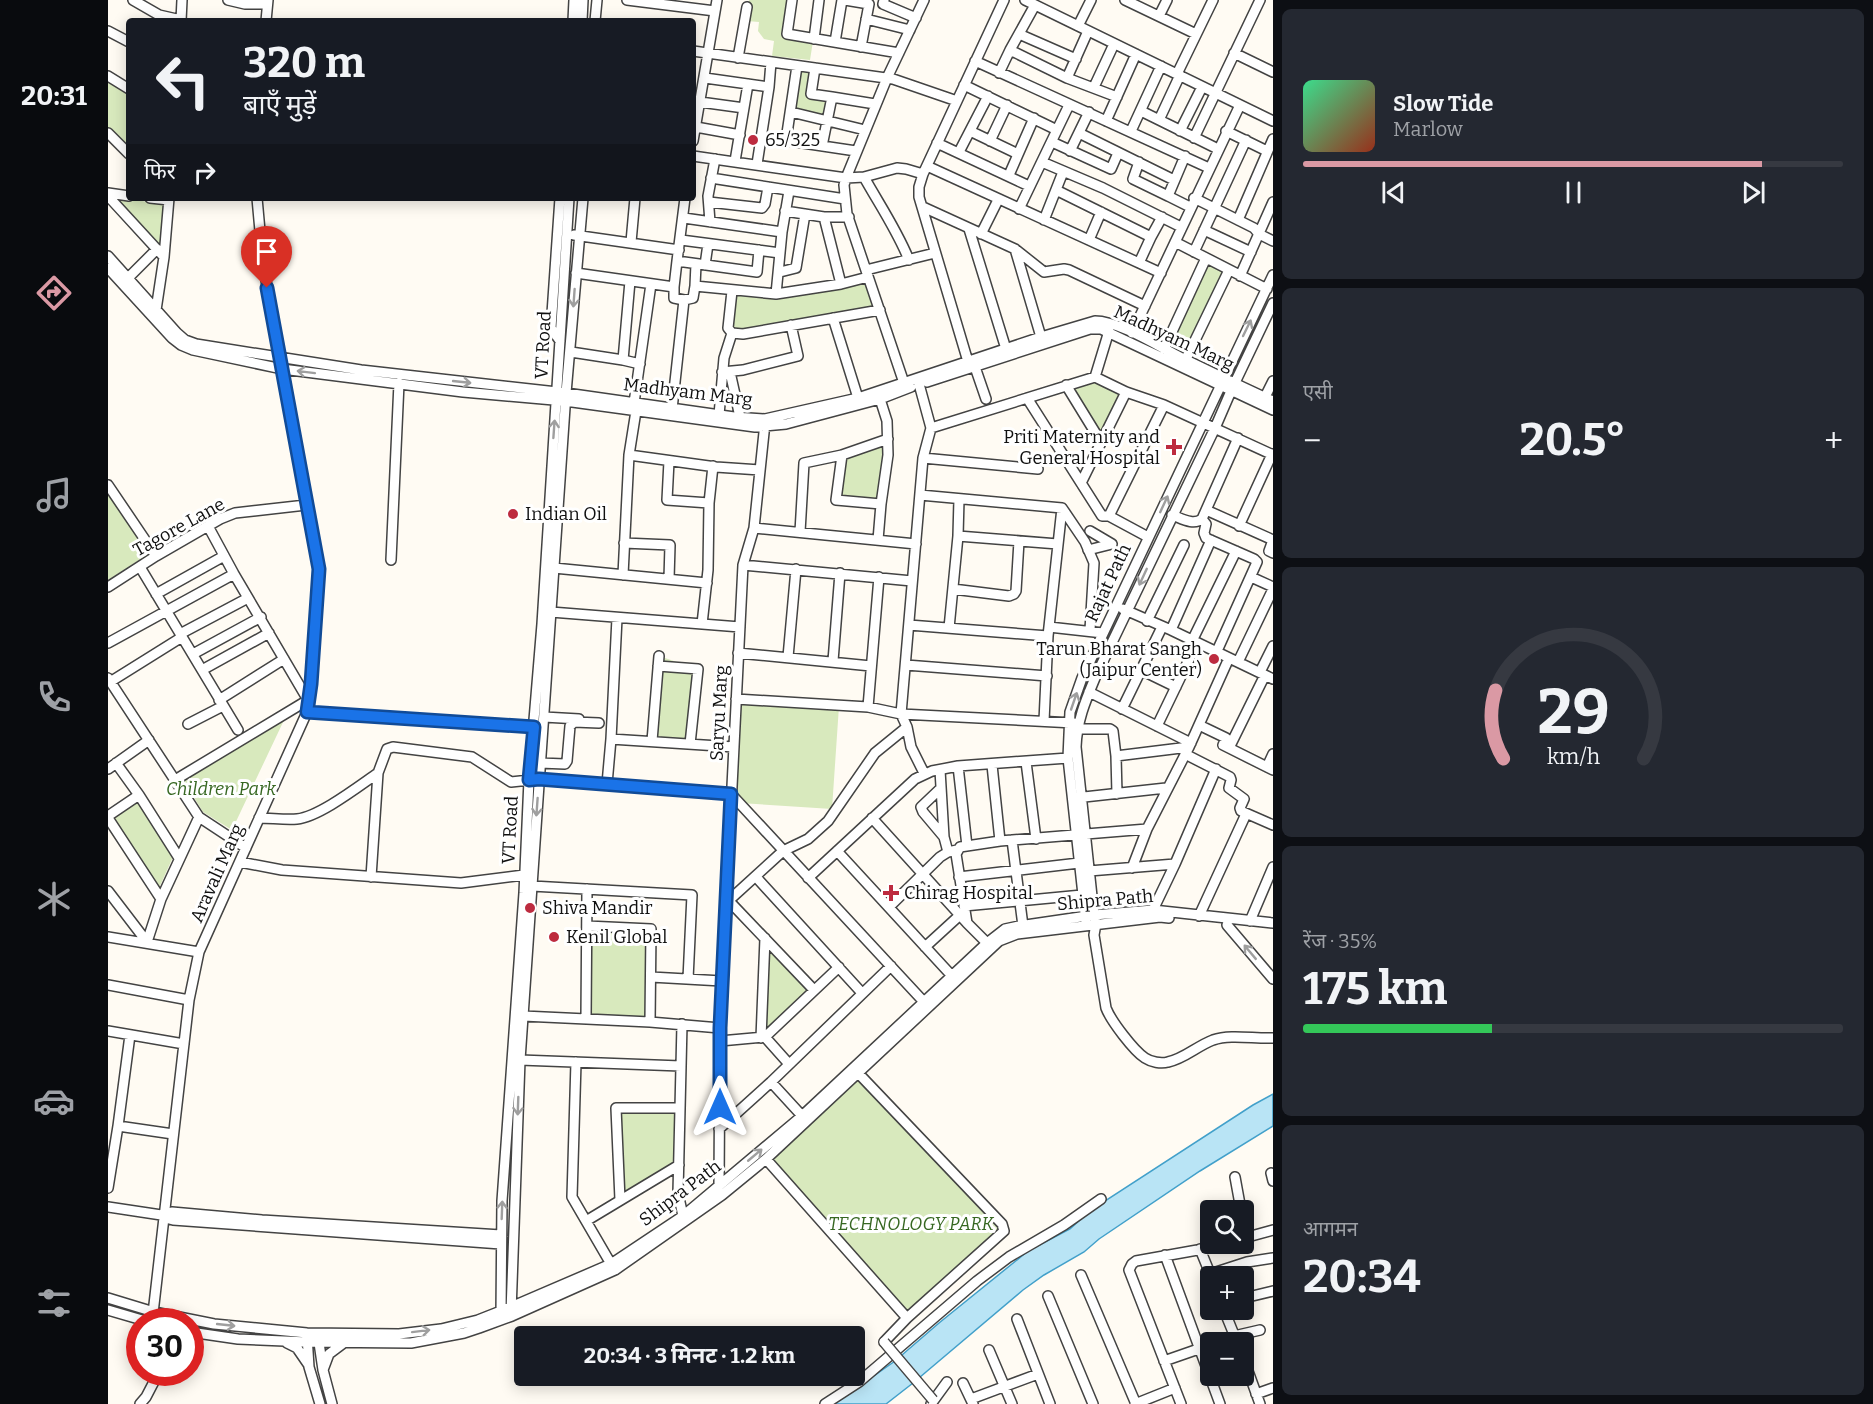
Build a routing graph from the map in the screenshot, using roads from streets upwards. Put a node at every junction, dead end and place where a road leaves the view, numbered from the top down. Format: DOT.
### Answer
graph roads {
  1 [pos="133,0"];
  2 [pos="182,0"];
  3 [pos="228,0"];
  4 [pos="574,0"];
  5 [pos="583,0"];
  6 [pos="597,0"];
  7 [pos="627,0"];
  8 [pos="717,0"];
  9 [pos="792,0"];
  10 [pos="819,0"];
  11 [pos="844,0"];
  12 [pos="884,0"];
  13 [pos="924,0"];
  14 [pos="1004,0"];
  15 [pos="1025,0"];
  16 [pos="1091,0"];
  17 [pos="1125,0"];
  18 [pos="1167,0"];
  19 [pos="1213,0"];
  20 [pos="1260,0"];
  21 [pos="268,2"];
  22 [pos="652,2"];
  23 [pos="1035,5"];
  24 [pos="747,8"];
  25 [pos="715,11"];
  26 [pos="1159,16"];
  27 [pos="170,18"];
  28 [pos="181,18"];
  29 [pos="266,18"];
  30 [pos="573,18"];
  31 [pos="582,18"];
  32 [pos="595,18"];
  33 [pos="916,18"];
  34 [pos="866,19"];
  35 [pos="1078,26"];
  36 [pos="910,30"];
  37 [pos="108,31"];
  38 [pos="1088,31"];
  39 [pos="1019,34"];
  40 [pos="1196,34"];
  41 [pos="814,39"];
  42 [pos="126,40"];
  43 [pos="835,42"];
  44 [pos="1114,44"];
  45 [pos="861,47"];
  46 [pos="1010,50"];
  47 [pos="696,51"];
  48 [pos="707,53"];
  49 [pos="899,53"];
  50 [pos="1234,53"];
  51 [pos="1136,54"];
  52 [pos="738,58"];
  53 [pos="1076,59"];
  54 [pos="975,61"];
  55 [pos="771,62"];
  56 [pos="797,66"];
  57 [pos="1161,66"];
  58 [pos="815,68"];
  59 [pos="1273,72"];
  60 [pos="999,73"];
  61 [pos="1179,74"];
  62 [pos="108,76"];
  63 [pos="705,78"];
  64 [pos="886,78"];
  65 [pos="1067,78"];
  66 [pos="748,84"];
  67 [pos="964,85"];
  68 [pos="126,87"];
  69 [pos="769,87"];
  70 [pos="1094,87"];
  71 [pos="1202,87"];
  72 [pos="1216,93"];
  73 [pos="988,96"];
  74 [pos="832,97"];
  75 [pos="1117,98"];
  76 [pos="697,101"];
  77 [pos="957,101"];
  78 [pos="875,104"];
  79 [pos="1007,105"];
  80 [pos="1069,105"];
  81 [pos="1240,105"];
  82 [pos="744,108"];
  83 [pos="1141,111"];
  84 [pos="791,112"];
  85 [pos="1089,112"];
  86 [pos="1034,118"];
  87 [pos="1159,120"];
  88 [pos="828,121"];
  89 [pos="1106,121"];
  90 [pos="1273,121"];
  91 [pos="696,127"];
  92 [pos="865,130"];
  93 [pos="1057,130"];
  94 [pos="970,131"];
  95 [pos="1131,131"];
  96 [pos="1180,131"];
  97 [pos="1226,131"];
  98 [pos="108,133"];
  99 [pos="1079,133"];
  100 [pos="740,135"];
  101 [pos="762,136"];
  102 [pos="1194,138"];
  103 [pos="1273,139"];
  104 [pos="786,140"];
  105 [pos="1246,140"];
  106 [pos="990,141"];
  107 [pos="1052,142"];
  108 [pos="938,143"];
  109 [pos="822,146"];
  110 [pos="1218,149"];
  111 [pos="126,151"];
  112 [pos="856,151"];
  113 [pos="1070,151"];
  114 [pos="1267,151"];
  115 [pos="959,152"];
  116 [pos="1118,153"];
  117 [pos="1018,154"];
  118 [pos="696,156"];
  119 [pos="1185,156"];
  120 [pos="715,159"];
  121 [pos="735,161"];
  122 [pos="1042,162"];
  123 [pos="1140,162"];
  124 [pos="757,164"];
  125 [pos="1209,168"];
  126 [pos="1111,169"];
  127 [pos="925,170"];
  128 [pos="1063,172"];
  129 [pos="1009,175"];
  130 [pos="846,177"];
  131 [pos="864,177"];
  132 [pos="711,178"];
  133 [pos="1133,179"];
  134 [pos="1174,180"];
  135 [pos="1029,186"];
  136 [pos="768,187"];
  137 [pos="1103,188"];
  138 [pos="1056,190"];
  139 [pos="789,191"];
  140 [pos="108,194"];
  141 [pos="126,196"];
  142 [pos="1168,196"];
  143 [pos="845,199"];
  144 [pos="1124,199"];
  145 [pos="998,200"];
  146 [pos="169,201"];
  147 [pos="257,201"];
  148 [pos="560,201"];
  149 [pos="568,201"];
  150 [pos="584,201"];
  151 [pos="635,201"];
  152 [pos="685,201"];
  153 [pos="709,202"];
  154 [pos="1192,202"];
  155 [pos="1273,202"];
  156 [pos="922,207"];
  157 [pos="762,208"];
  158 [pos="1215,208"];
  159 [pos="1019,209"];
  160 [pos="785,211"];
  161 [pos="1101,212"];
  162 [pos="806,214"];
  163 [pos="824,217"];
  164 [pos="849,217"];
  165 [pos="1162,217"];
  166 [pos="684,218"];
  167 [pos="1044,220"];
  168 [pos="1238,220"];
  169 [pos="710,222"];
  170 [pos="1181,227"];
  171 [pos="760,229"];
  172 [pos="969,229"];
  173 [pos="1204,230"];
  174 [pos="782,232"];
  175 [pos="562,234"];
  176 [pos="981,234"];
  177 [pos="1259,234"];
  178 [pos="580,235"];
  179 [pos="1151,237"];
  180 [pos="681,240"];
  181 [pos="1089,240"];
  182 [pos="1273,241"];
  183 [pos="631,242"];
  184 [pos="1175,242"];
  185 [pos="708,244"];
  186 [pos="157,249"];
  187 [pos="1015,249"];
  188 [pos="679,250"];
  189 [pos="759,250"];
  190 [pos="1194,252"];
  191 [pos="1251,252"];
  192 [pos="780,253"];
  193 [pos="935,253"];
  194 [pos="108,256"];
  195 [pos="164,257"];
  196 [pos="1206,258"];
  197 [pos="909,260"];
  198 [pos="677,261"];
  199 [pos="1139,263"];
  200 [pos="701,265"];
  201 [pos="108,268"];
  202 [pos="1229,270"];
  203 [pos="757,272"];
  204 [pos="780,272"];
  205 [pos="576,273"];
  206 [pos="1161,273"];
  207 [pos="867,274"];
  208 [pos="1273,275"];
  209 [pos="1240,276"];
  210 [pos="128,278"];
  211 [pos="630,281"];
  212 [pos="651,284"];
  213 [pos="841,284"];
  214 [pos="695,286"];
  215 [pos="674,287"];
  216 [pos="1267,289"];
  217 [pos="732,291"];
  218 [pos="754,292"];
  219 [pos="776,294"];
  220 [pos="684,300"];
  221 [pos="1145,306"];
  222 [pos="1272,309"];
  223 [pos="156,310"];
  224 [pos="880,310"];
  225 [pos="833,318"];
  226 [pos="791,325"];
  227 [pos="1109,331"];
  228 [pos="732,333"];
  229 [pos="1132,333"];
  230 [pos="1041,337"];
  231 [pos="1006,349"];
  232 [pos="1164,349"];
  233 [pos="571,352"];
  234 [pos="1186,359"];
  235 [pos="623,360"];
  236 [pos="281,364"];
  237 [pos="640,364"];
  238 [pos="971,366"];
  239 [pos="726,372"];
  240 [pos="1095,377"];
  241 [pos="1273,381"];
  242 [pos="1221,382"];
  243 [pos="399,383"];
  244 [pos="904,383"];
  245 [pos="919,384"];
  246 [pos="1066,385"];
  247 [pos="1232,387"];
  248 [pos="1126,392"];
  249 [pos="561,397"];
  250 [pos="858,398"];
  251 [pos="1027,398"];
  252 [pos="880,399"];
  253 [pos="986,399"];
  254 [pos="1269,399"];
  255 [pos="1164,405"];
  256 [pos="635,407"];
  257 [pos="672,409"];
  258 [pos="1273,410"];
  259 [pos="719,415"];
  260 [pos="740,417"];
  261 [pos="765,423"];
  262 [pos="1202,424"];
  263 [pos="931,428"];
  264 [pos="1215,428"];
  265 [pos="1238,438"];
  266 [pos="888,439"];
  267 [pos="1101,442"];
  268 [pos="629,455"];
  269 [pos="842,455"];
  270 [pos="1272,455"];
  271 [pos="923,458"];
  272 [pos="669,461"];
  273 [pos="713,466"];
  274 [pos="1038,469"];
  275 [pos="760,470"];
  276 [pos="1081,483"];
  277 [pos="108,485"];
  278 [pos="920,495"];
  279 [pos="959,499"];
  280 [pos="709,503"];
  281 [pos="881,504"];
  282 [pos="306,505"];
  283 [pos="1062,508"];
  284 [pos="1172,515"];
  285 [pos="1204,515"];
  286 [pos="1109,516"];
  287 [pos="553,520"];
  288 [pos="208,526"];
  289 [pos="1239,526"];
  290 [pos="754,528"];
  291 [pos="1090,531"];
  292 [pos="800,532"];
  293 [pos="958,536"];
  294 [pos="1148,537"];
  295 [pos="878,540"];
  296 [pos="1211,540"];
  297 [pos="1019,541"];
  298 [pos="624,543"];
  299 [pos="916,544"];
  300 [pos="1058,544"];
  301 [pos="1184,545"];
  302 [pos="1088,550"];
  303 [pos="1236,551"];
  304 [pos="1273,553"];
  305 [pos="156,556"];
  306 [pos="224,556"];
  307 [pos="391,560"];
  308 [pos="743,565"];
  309 [pos="140,567"];
  310 [pos="554,568"];
  311 [pos="796,569"];
  312 [pos="234,573"];
  313 [pos="840,573"];
  314 [pos="623,575"];
  315 [pos="879,577"];
  316 [pos="1251,577"];
  317 [pos="669,579"];
  318 [pos="912,581"];
  319 [pos="707,583"];
  320 [pos="108,587"];
  321 [pos="1273,588"];
  322 [pos="953,589"];
  323 [pos="156,594"];
  324 [pos="248,598"];
  325 [pos="1116,604"];
  326 [pos="166,612"];
  327 [pos="551,612"];
  328 [pos="1127,612"];
  329 [pos="261,617"];
  330 [pos="617,618"];
  331 [pos="1147,621"];
  332 [pos="702,624"];
  333 [pos="909,625"];
  334 [pos="740,627"];
  335 [pos="949,628"];
  336 [pos="1167,628"];
  337 [pos="1090,630"];
  338 [pos="1048,631"];
  339 [pos="269,633"];
  340 [pos="1103,633"];
  341 [pos="181,635"];
  342 [pos="1195,642"];
  343 [pos="108,643"];
  344 [pos="1273,646"];
  345 [pos="1217,651"];
  346 [pos="738,653"];
  347 [pos="193,654"];
  348 [pos="788,657"];
  349 [pos="284,659"];
  350 [pos="1234,660"];
  351 [pos="833,662"];
  352 [pos="871,666"];
  353 [pos="906,666"];
  354 [pos="202,670"];
  355 [pos="1141,670"];
  356 [pos="1266,675"];
  357 [pos="1047,676"];
  358 [pos="109,680"];
  359 [pos="1176,687"];
  360 [pos="1089,692"];
  361 [pos="736,699"];
  362 [pos="308,700"];
  363 [pos="221,703"];
  364 [pos="868,707"];
  365 [pos="1122,709"];
  366 [pos="307,712"];
  367 [pos="901,714"];
  368 [pos="544,717"];
  369 [pos="612,721"];
  370 [pos="1044,721"];
  371 [pos="600,723"];
  372 [pos="188,724"];
  373 [pos="1074,725"];
  374 [pos="1199,725"];
  375 [pos="1157,726"];
  376 [pos="534,727"];
  377 [pos="907,727"];
  378 [pos="238,730"];
  379 [pos="149,740"];
  380 [pos="611,740"];
  381 [pos="652,741"];
  382 [pos="690,744"];
  383 [pos="734,747"];
  384 [pos="1188,748"];
  385 [pos="1229,748"];
  386 [pos="1273,754"];
  387 [pos="1116,756"];
  388 [pos="1068,758"];
  389 [pos="1026,762"];
  390 [pos="540,763"];
  391 [pos="992,765"];
  392 [pos="112,766"];
  393 [pos="958,766"];
  394 [pos="1216,769"];
  395 [pos="1270,769"];
  396 [pos="940,770"];
  397 [pos="378,773"];
  398 [pos="924,773"];
  399 [pos="534,779"];
  400 [pos="175,780"];
  401 [pos="607,784"];
  402 [pos="941,788"];
  403 [pos="1166,789"];
  404 [pos="731,794"];
  405 [pos="1117,794"];
  406 [pos="139,795"];
  407 [pos="1077,798"];
  408 [pos="1246,814"];
  409 [pos="108,817"];
  410 [pos="199,817"];
  411 [pos="259,818"];
  412 [pos="872,818"];
  413 [pos="1273,825"];
  414 [pos="1147,829"];
  415 [pos="1081,835"];
  416 [pos="944,837"];
  417 [pos="1036,839"];
  418 [pos="1012,840"];
  419 [pos="1000,841"];
  420 [pos="967,846"];
  421 [pos="246,848"];
  422 [pos="783,851"];
  423 [pos="837,851"];
  424 [pos="953,851"];
  425 [pos="179,858"];
  426 [pos="240,862"];
  427 [pos="1079,863"];
  428 [pos="1175,864"];
  429 [pos="1273,867"];
  430 [pos="1132,868"];
  431 [pos="1016,870"];
  432 [pos="1089,871"];
  433 [pos="922,874"];
  434 [pos="524,875"];
  435 [pos="371,877"];
  436 [pos="756,877"];
  437 [pos="959,877"];
  438 [pos="808,878"];
  439 [pos="532,886"];
  440 [pos="587,889"];
  441 [pos="108,891"];
  442 [pos="1082,895"];
  443 [pos="160,899"];
  444 [pos="1020,901"];
  445 [pos="728,902"];
  446 [pos="889,907"];
  447 [pos="1153,910"];
  448 [pos="962,911"];
  449 [pos="1199,916"];
  450 [pos="1090,920"];
  451 [pos="1250,921"];
  452 [pos="1273,923"];
  453 [pos="1227,925"];
  454 [pos="587,926"];
  455 [pos="1023,926"];
  456 [pos="1273,930"];
  457 [pos="941,933"];
  458 [pos="108,937"];
  459 [pos="765,938"];
  460 [pos="948,941"];
  461 [pos="147,942"];
  462 [pos="987,943"];
  463 [pos="925,947"];
  464 [pos="200,952"];
  465 [pos="891,966"];
  466 [pos="839,968"];
  467 [pos="952,976"];
  468 [pos="651,977"];
  469 [pos="688,979"];
  470 [pos="1273,979"];
  471 [pos="722,981"];
  472 [pos="108,985"];
  473 [pos="814,990"];
  474 [pos="862,993"];
  475 [pos="189,999"];
  476 [pos="924,1002"];
  477 [pos="523,1017"];
  478 [pos="586,1019"];
  479 [pos="650,1022"];
  480 [pos="682,1024"];
  481 [pos="720,1028"];
  482 [pos="108,1031"];
  483 [pos="130,1035"];
  484 [pos="763,1038"];
  485 [pos="1273,1038"];
  486 [pos="720,1041"];
  487 [pos="184,1044"];
  488 [pos="520,1060"];
  489 [pos="576,1062"];
  490 [pos="789,1064"];
  491 [pos="681,1066"];
  492 [pos="859,1074"];
  493 [pos="771,1082"];
  494 [pos="680,1108"];
  495 [pos="805,1118"];
  496 [pos="118,1126"];
  497 [pos="719,1129"];
  498 [pos="173,1134"];
  499 [pos="766,1159"];
  500 [pos="679,1165"];
  501 [pos="1234,1177"];
  502 [pos="719,1186"];
  503 [pos="108,1188"];
  504 [pos="1101,1199"];
  505 [pos="620,1200"];
  506 [pos="1239,1200"];
  507 [pos="108,1207"];
  508 [pos="166,1216"];
  509 [pos="683,1216"];
  510 [pos="586,1221"];
  511 [pos="1273,1230"];
  512 [pos="1254,1235"];
  513 [pos="501,1240"];
  514 [pos="1200,1249"];
  515 [pos="1166,1255"];
  516 [pos="1273,1258"];
  517 [pos="611,1264"];
  518 [pos="1236,1266"];
  519 [pos="1081,1275"];
  520 [pos="1273,1291"];
  521 [pos="1048,1296"];
  522 [pos="1254,1296"];
  523 [pos="108,1298"];
  524 [pos="130,1308"];
  525 [pos="153,1308"];
  526 [pos="108,1310"];
  527 [pos="511,1312"];
  528 [pos="126,1313"];
  529 [pos="501,1315"];
  530 [pos="907,1318"];
  531 [pos="1017,1319"];
  532 [pos="204,1323"];
  533 [pos="1260,1330"];
  534 [pos="1254,1332"];
  535 [pos="204,1334"];
  536 [pos="312,1337"];
  537 [pos="282,1340"];
  538 [pos="345,1342"];
  539 [pos="989,1350"];
  540 [pos="1200,1350"];
  541 [pos="1164,1361"];
  542 [pos="309,1367"];
  543 [pos="322,1370"];
  544 [pos="1038,1374"];
  545 [pos="947,1382"];
  546 [pos="963,1383"];
  547 [pos="152,1386"];
  548 [pos="1213,1386"];
  549 [pos="1253,1386"];
  550 [pos="1005,1388"];
  551 [pos="1175,1388"];
  552 [pos="1273,1388"];
  553 [pos="1256,1394"];
  554 [pos="319,1400"];
  555 [pos="972,1402"];
  556 [pos="933,1403"];
  557 [pos="140,1404"];
  558 [pos="332,1404"];
  559 [pos="825,1404"];
  560 [pos="1012,1404"];
  561 [pos="1050,1404"];
  562 [pos="1093,1404"];
  563 [pos="1136,1404"];
  564 [pos="1181,1404"];
  565 [pos="1220,1404"];
  566 [pos="1260,1404"];
  1 -- 27 [label="street"];
  2 -- 28 [label="street"];
  3 -- 21 [label="street"];
  4 -- 30 [label="street"];
  5 -- 31 [label="street"];
  6 -- 32 [label="street"];
  7 -- 22 [label="street"];
  8 -- 25 [label="street"];
  9 -- 41 [label="street"];
  10 -- 41 [label="street"];
  11 -- 34 [label="street"];
  11 -- 43 [label="street"];
  12 -- 33 [label="street"];
  13 -- 33 [label="street"];
  14 -- 54 [label="street"];
  15 -- 23 [label="street"];
  16 -- 35 [label="street"];
  17 -- 26 [label="street"];
  18 -- 26 [label="street"];
  19 -- 40 [label="street"];
  20 -- 50 [label="street"];
  21 -- 29 [label="street"];
  22 -- 25 [label="street"];
  23 -- 35 [label="street"];
  23 -- 39 [label="street"];
  24 -- 52 [label="street"];
  25 -- 48 [label="street"];
  26 -- 40 [label="street"];
  33 -- 36 [label="street"];
  34 -- 36 [label="street"];
  34 -- 45 [label="street"];
  35 -- 38 [label="street"];
  36 -- 49 [label="street"];
  37 -- 42 [label="street"];
  38 -- 44 [label="street"];
  38 -- 53 [label="street"];
  39 -- 46 [label="street"];
  39 -- 53 [label="street"];
  40 -- 61 [label="street"];
  41 -- 43 [label="street"];
  43 -- 45 [label="street"];
  44 -- 51 [label="street"];
  44 -- 70 [label="street"];
  45 -- 49 [label="street"];
  46 -- 60 [label="street"];
  46 -- 65 [label="street"];
  47 -- 48 [label="street"];
  48 -- 52 [label="street"];
  48 -- 63 [label="street"];
  49 -- 64 [label="street"];
  50 -- 59 [label="street"];
  50 -- 72 [label="street"];
  51 -- 57 [label="street"];
  51 -- 75 [label="street"];
  52 -- 55 [label="street"];
  53 -- 65 [label="street"];
  54 -- 60 [label="street"];
  54 -- 67 [label="street"];
  55 -- 56 [label="street"];
  55 -- 69 [label="street"];
  56 -- 58 [label="street"];
  56 -- 84 [label="street"];
  57 -- 61 [label="street"];
  57 -- 83 [label="street"];
  58 -- 64 [label="street"];
  58 -- 74 [label="street"];
  60 -- 80 [label="street"];
  61 -- 71 [label="street"];
  61 -- 87 [label="street"];
  62 -- 68 [label="street"];
  63 -- 66 [label="street"];
  63 -- 76 [label="street"];
  64 -- 77 [label="street"];
  64 -- 78 [label="street"];
  65 -- 70 [label="street"];
  66 -- 69 [label="street"];
  66 -- 82 [label="street"];
  67 -- 73 [label="street"];
  67 -- 77 [label="street"];
  69 -- 101 [label="street"];
  70 -- 75 [label="street"];
  71 -- 72 [label="street"];
  71 -- 96 [label="street"];
  72 -- 81 [label="street"];
  72 -- 102 [label="street"];
  73 -- 79 [label="street"];
  73 -- 94 [label="street"];
  74 -- 78 [label="street"];
  74 -- 88 [label="street"];
  75 -- 89 [label="street"];
  76 -- 82 [label="street"];
  76 -- 91 [label="street"];
  77 -- 108 [label="street"];
  78 -- 92 [label="street"];
  79 -- 86 [label="street"];
  79 -- 106 [label="street"];
  80 -- 85 [label="street"];
  80 -- 93 [label="street"];
  81 -- 90 [label="street"];
  81 -- 97 [label="street"];
  82 -- 100 [label="street"];
  83 -- 87 [label="street"];
  83 -- 95 [label="street"];
  84 -- 88 [label="street"];
  84 -- 104 [label="street"];
  85 -- 89 [label="street"];
  85 -- 99 [label="street"];
  86 -- 93 [label="street"];
  86 -- 117 [label="street"];
  87 -- 96 [label="street"];
  88 -- 92 [label="street"];
  88 -- 109 [label="street"];
  89 -- 95 [label="street"];
  91 -- 100 [label="street"];
  92 -- 112 [label="street"];
  93 -- 107 [label="street"];
  94 -- 106 [label="street"];
  94 -- 115 [label="street"];
  95 -- 119 [label="street"];
  96 -- 102 [label="street"];
  97 -- 105 [label="street"];
  97 -- 110 [label="street"];
  98 -- 111 [label="street"];
  99 -- 113 [label="street"];
  99 -- 116 [label="street"];
  100 -- 121 [label="street"];
  101 -- 104 [label="street"];
  101 -- 124 [label="street"];
  102 -- 110 [label="street"];
  103 -- 114 [label="street"];
  104 -- 109 [label="street"];
  105 -- 114 [label="street"];
  105 -- 158 [label="street"];
  106 -- 117 [label="street"];
  107 -- 113 [label="street"];
  107 -- 122 [label="street"];
  108 -- 115 [label="street"];
  108 -- 127 [label="street"];
  109 -- 112 [label="street"];
  110 -- 125 [label="street"];
  112 -- 130 [label="street"];
  113 -- 126 [label="street"];
  114 -- 168 [label="street"];
  115 -- 129 [label="street"];
  116 -- 123 [label="street"];
  116 -- 126 [label="street"];
  117 -- 129 [label="street"];
  118 -- 120 [label="street"];
  119 -- 125 [label="street"];
  119 -- 134 [label="street"];
  120 -- 121 [label="street"];
  120 -- 132 [label="street"];
  121 -- 124 [label="street"];
  122 -- 128 [label="street"];
  122 -- 135 [label="street"];
  123 -- 133 [label="street"];
  123 -- 134 [label="street"];
  124 -- 130 [label="street"];
  125 -- 154 [label="street"];
  126 -- 137 [label="street"];
  127 -- 131 [label="street"];
  127 -- 145 [label="street"];
  127 -- 156 [label="street"];
  128 -- 137 [label="street"];
  128 -- 138 [label="street"];
  129 -- 135 [label="street"];
  130 -- 131 [label="street"];
  130 -- 143 [label="street"];
  131 -- 197 [label="street"];
  132 -- 136 [label="street"];
  132 -- 153 [label="street"];
  133 -- 142 [label="street"];
  133 -- 144 [label="street"];
  134 -- 142 [label="street"];
  135 -- 159 [label="street"];
  136 -- 139 [label="street"];
  136 -- 157 [label="street"];
  137 -- 144 [label="street"];
  138 -- 161 [label="street"];
  138 -- 167 [label="street"];
  139 -- 143 [label="street"];
  139 -- 160 [label="street"];
  140 -- 141 [label="street"];
  140 -- 186 [label="street"];
  142 -- 154 [label="street"];
  143 -- 164 [label="street"];
  144 -- 165 [label="street"];
  145 -- 159 [label="street"];
  145 -- 176 [label="street"];
  146 -- 195 [label="street"];
  147 -- 236 [label="street, Aravali Marg"];
  148 -- 175 [label="street"];
  149 -- 175 [label="street, VT Road"];
  150 -- 178 [label="street, VT Road"];
  151 -- 183 [label="street"];
  152 -- 166 [label="street"];
  153 -- 157 [label="street"];
  153 -- 169 [label="street"];
  154 -- 158 [label="street"];
  154 -- 170 [label="street"];
  155 -- 177 [label="street"];
  156 -- 172 [label="street"];
  156 -- 193 [label="street"];
  157 -- 171 [label="street"];
  158 -- 168 [label="street"];
  158 -- 173 [label="street"];
  159 -- 167 [label="street"];
  160 -- 162 [label="street"];
  160 -- 174 [label="street"];
  161 -- 179 [label="street"];
  161 -- 181 [label="street"];
  162 -- 163 [label="street"];
  162 -- 204 [label="street"];
  163 -- 164 [label="street"];
  163 -- 213 [label="street"];
  164 -- 207 [label="street"];
  165 -- 170 [label="street"];
  165 -- 179 [label="street"];
  166 -- 169 [label="street"];
  166 -- 180 [label="street"];
  167 -- 181 [label="street"];
  168 -- 177 [label="street"];
  169 -- 171 [label="street"];
  170 -- 184 [label="street"];
  171 -- 174 [label="street"];
  172 -- 176 [label="street"];
  172 -- 231 [label="street"];
  173 -- 190 [label="street"];
  173 -- 191 [label="street"];
  174 -- 192 [label="street"];
  175 -- 178 [label="street"];
  175 -- 249 [label="street, VT Road"];
  176 -- 187 [label="street"];
  177 -- 182 [label="street"];
  177 -- 191 [label="street"];
  178 -- 183 [label="street"];
  178 -- 205 [label="street, VT Road"];
  179 -- 199 [label="street"];
  180 -- 185 [label="street"];
  180 -- 188 [label="street"];
  181 -- 199 [label="street"];
  183 -- 188 [label="street"];
  184 -- 190 [label="street"];
  184 -- 206 [label="street"];
  185 -- 189 [label="street"];
  185 -- 200 [label="street"];
  186 -- 195 [label="street"];
  186 -- 210 [label="street"];
  187 -- 221 [label="street"];
  187 -- 230 [label="street"];
  188 -- 198 [label="street"];
  189 -- 192 [label="street"];
  189 -- 203 [label="street"];
  190 -- 196 [label="street"];
  191 -- 209 [label="street"];
  192 -- 204 [label="street"];
  193 -- 197 [label="street"];
  193 -- 238 [label="street"];
  194 -- 210 [label="street, Madhyam Marg"];
  195 -- 223 [label="street"];
  196 -- 202 [label="street"];
  196 -- 232 [label="street"];
  197 -- 207 [label="street"];
  198 -- 200 [label="street"];
  198 -- 215 [label="street"];
  199 -- 206 [label="street"];
  200 -- 203 [label="street"];
  200 -- 214 [label="street"];
  201 -- 236 [label="street, Madhyam Marg"];
  202 -- 209 [label="street"];
  202 -- 234 [label="street"];
  203 -- 218 [label="street"];
  204 -- 219 [label="street"];
  205 -- 211 [label="street"];
  205 -- 233 [label="street, VT Road, one-way"];
  206 -- 221 [label="street"];
  207 -- 213 [label="street"];
  207 -- 224 [label="street"];
  208 -- 216 [label="street, Rajat Path"];
  209 -- 216 [label="street"];
  210 -- 223 [label="street, Madhyam Marg"];
  211 -- 212 [label="street"];
  211 -- 235 [label="street"];
  212 -- 215 [label="street"];
  212 -- 237 [label="street"];
  213 -- 219 [label="street"];
  214 -- 217 [label="street"];
  214 -- 220 [label="street"];
  215 -- 220 [label="street"];
  242 -- 216 [label="street, Rajat Path, one-way"];
  217 -- 218 [label="street"];
  217 -- 228 [label="street"];
  218 -- 219 [label="street"];
  220 -- 257 [label="street"];
  221 -- 229 [label="street"];
  222 -- 247 [label="street, Rajat Path"];
  223 -- 236 [label="street, Madhyam Marg"];
  224 -- 225 [label="street"];
  224 -- 244 [label="street"];
  225 -- 226 [label="street"];
  225 -- 250 [label="street"];
  226 -- 228 [label="street"];
  226 -- 239 [label="street"];
  227 -- 238 [label="street, Madhyam Marg"];
  227 -- 240 [label="street"];
  227 -- 242 [label="street, Madhyam Marg"];
  228 -- 239 [label="street"];
  229 -- 230 [label="street, Madhyam Marg"];
  229 -- 232 [label="street, Madhyam Marg"];
  230 -- 231 [label="street, Madhyam Marg"];
  231 -- 238 [label="street, Madhyam Marg"];
  232 -- 234 [label="street, Madhyam Marg"];
  233 -- 235 [label="street"];
  233 -- 249 [label="street, VT Road"];
  234 -- 242 [label="street, Madhyam Marg"];
  235 -- 237 [label="street"];
  243 -- 236 [label="street, Madhyam Marg, one-way"];
  236 -- 249 [label="street, Madhyam Marg, one-way"];
  236 -- 282 [label="street, Aravali Marg"];
  237 -- 256 [label="street"];
  238 -- 244 [label="street, Madhyam Marg"];
  238 -- 245 [label="street, Madhyam Marg"];
  238 -- 253 [label="street"];
  239 -- 259 [label="street"];
  239 -- 260 [label="street"];
  240 -- 246 [label="street"];
  240 -- 248 [label="street"];
  241 -- 254 [label="street"];
  242 -- 247 [label="street, Madhyam Marg"];
  242 -- 262 [label="street, Rajat Path"];
  243 -- 249 [label="street, Madhyam Marg"];
  243 -- 307 [label="street"];
  244 -- 250 [label="street, Madhyam Marg"];
  245 -- 252 [label="street, Madhyam Marg"];
  245 -- 263 [label="street"];
  246 -- 251 [label="street"];
  246 -- 267 [label="street"];
  247 -- 254 [label="street, Madhyam Marg"];
  247 -- 258 [label="street, Madhyam Marg"];
  247 -- 264 [label="street, Rajat Path"];
  248 -- 255 [label="street"];
  248 -- 267 [label="street"];
  249 -- 256 [label="street, Madhyam Marg"];
  249 -- 287 [label="street, VT Road"];
  250 -- 261 [label="street, Madhyam Marg"];
  251 -- 263 [label="street"];
  251 -- 276 [label="street"];
  252 -- 261 [label="street, Madhyam Marg"];
  252 -- 266 [label="street"];
  255 -- 262 [label="street"];
  255 -- 286 [label="street"];
  256 -- 257 [label="street, Madhyam Marg"];
  256 -- 261 [label="street, Madhyam Marg"];
  256 -- 268 [label="street"];
  257 -- 259 [label="street, Madhyam Marg"];
  259 -- 260 [label="street, Madhyam Marg"];
  260 -- 261 [label="street, Madhyam Marg"];
  261 -- 275 [label="street, Saryu Marg"];
  262 -- 264 [label="street"];
  294 -- 262 [label="street, Rajat Path, one-way"];
  263 -- 271 [label="street"];
  264 -- 265 [label="street"];
  264 -- 284 [label="street, Rajat Path"];
  265 -- 270 [label="street"];
  265 -- 285 [label="street"];
  266 -- 269 [label="street"];
  266 -- 281 [label="street"];
  267 -- 276 [label="street"];
  268 -- 272 [label="street"];
  268 -- 298 [label="street"];
  269 -- 281 [label="street"];
  269 -- 292 [label="street"];
  270 -- 289 [label="street"];
  271 -- 274 [label="street"];
  271 -- 278 [label="street"];
  272 -- 273 [label="street"];
  272 -- 280 [label="street"];
  273 -- 275 [label="street"];
  273 -- 280 [label="street"];
  275 -- 290 [label="street, Saryu Marg"];
  276 -- 286 [label="street"];
  277 -- 305 [label="street"];
  278 -- 279 [label="street"];
  278 -- 299 [label="street"];
  279 -- 283 [label="street"];
  279 -- 293 [label="street"];
  280 -- 319 [label="street"];
  281 -- 295 [label="street"];
  282 -- 288 [label="street, Tagore Lane"];
  282 -- 362 [label="street, Aravali Marg"];
  283 -- 300 [label="street"];
  283 -- 302 [label="street"];
  284 -- 285 [label="street"];
  284 -- 328 [label="street, Rajat Path, one-way"];
  285 -- 289 [label="street"];
  285 -- 296 [label="street"];
  286 -- 294 [label="street"];
  287 -- 310 [label="street, VT Road"];
  287 -- 376 [label="street, VT Road"];
  288 -- 305 [label="street, Tagore Lane"];
  288 -- 306 [label="street"];
  289 -- 304 [label="street"];
  290 -- 292 [label="street"];
  290 -- 308 [label="street, Saryu Marg"];
  291 -- 302 [label="street"];
  292 -- 295 [label="street"];
  293 -- 297 [label="street"];
  293 -- 322 [label="street"];
  294 -- 325 [label="street, Rajat Path"];
  295 -- 299 [label="street"];
  296 -- 303 [label="street"];
  296 -- 336 [label="street"];
  297 -- 300 [label="street"];
  297 -- 322 [label="street"];
  298 -- 314 [label="street"];
  298 -- 317 [label="street"];
  299 -- 318 [label="street"];
  300 -- 338 [label="street"];
  301 -- 331 [label="street"];
  302 -- 337 [label="street"];
  303 -- 316 [label="street"];
  303 -- 342 [label="street"];
  305 -- 309 [label="street, Tagore Lane"];
  306 -- 312 [label="street"];
  306 -- 323 [label="street"];
  308 -- 311 [label="street"];
  308 -- 334 [label="street, Saryu Marg"];
  309 -- 320 [label="street, Tagore Lane"];
  309 -- 323 [label="street"];
  310 -- 314 [label="street"];
  310 -- 327 [label="street, VT Road"];
  311 -- 313 [label="street"];
  311 -- 348 [label="street"];
  312 -- 324 [label="street"];
  312 -- 326 [label="street"];
  313 -- 315 [label="street"];
  313 -- 351 [label="street"];
  314 -- 317 [label="street"];
  315 -- 318 [label="street"];
  315 -- 352 [label="street"];
  316 -- 321 [label="street"];
  316 -- 345 [label="street"];
  317 -- 319 [label="street"];
  318 -- 333 [label="street"];
  319 -- 332 [label="street"];
  321 -- 350 [label="street"];
  322 -- 335 [label="street"];
  323 -- 326 [label="street"];
  324 -- 329 [label="street"];
  324 -- 341 [label="street"];
  325 -- 328 [label="street"];
  325 -- 340 [label="street, Rajat Path"];
  326 -- 341 [label="street"];
  326 -- 343 [label="street"];
  327 -- 330 [label="street"];
  327 -- 368 [label="street, VT Road"];
  328 -- 331 [label="street"];
  328 -- 360 [label="street, Rajat Path"];
  329 -- 339 [label="street"];
  329 -- 347 [label="street"];
  330 -- 332 [label="street"];
  330 -- 369 [label="street"];
  331 -- 336 [label="street"];
  332 -- 334 [label="street"];
  333 -- 335 [label="street"];
  333 -- 353 [label="street"];
  334 -- 346 [label="street, Saryu Marg"];
  335 -- 338 [label="street"];
  336 -- 342 [label="street"];
  336 -- 355 [label="street"];
  337 -- 338 [label="street"];
  337 -- 340 [label="street"];
  338 -- 357 [label="street"];
  339 -- 349 [label="street"];
  339 -- 354 [label="street"];
  373 -- 340 [label="street, Rajat Path, one-way"];
  341 -- 347 [label="street"];
  341 -- 358 [label="street"];
  342 -- 345 [label="street"];
  342 -- 359 [label="street"];
  344 -- 356 [label="street"];
  345 -- 350 [label="street"];
  346 -- 348 [label="street"];
  346 -- 361 [label="street, Saryu Marg"];
  347 -- 354 [label="street"];
  348 -- 351 [label="street"];
  349 -- 362 [label="street"];
  349 -- 363 [label="street"];
  350 -- 356 [label="street"];
  350 -- 374 [label="street"];
  351 -- 352 [label="street"];
  352 -- 364 [label="street"];
  353 -- 357 [label="street"];
  353 -- 367 [label="street"];
  354 -- 363 [label="street"];
  355 -- 359 [label="street"];
  355 -- 365 [label="street"];
  356 -- 385 [label="street"];
  357 -- 370 [label="street"];
  358 -- 379 [label="street"];
  359 -- 375 [label="street"];
  360 -- 365 [label="street"];
  360 -- 373 [label="street, Rajat Path"];
  361 -- 364 [label="street"];
  361 -- 383 [label="street, Saryu Marg"];
  362 -- 366 [label="street, Aravali Marg"];
  362 -- 400 [label="street"];
  363 -- 372 [label="street"];
  363 -- 378 [label="street"];
  364 -- 367 [label="street"];
  365 -- 375 [label="street"];
  366 -- 376 [label="street"];
  366 -- 411 [label="street, Aravali Marg"];
  367 -- 370 [label="street"];
  367 -- 377 [label="street"];
  368 -- 369 [label="street"];
  368 -- 390 [label="street, VT Road"];
  369 -- 380 [label="street"];
  370 -- 373 [label="street"];
  371 -- 390 [label="street"];
  373 -- 387 [label="street"];
  373 -- 388 [label="street, Rajat Path"];
  373 -- 407 [label="street, Rajat Path"];
  374 -- 384 [label="street"];
  374 -- 385 [label="street"];
  375 -- 384 [label="street"];
  376 -- 399 [label="street, VT Road"];
  377 -- 398 [label="street"];
  377 -- 422 [label="street"];
  379 -- 392 [label="street"];
  379 -- 400 [label="street"];
  380 -- 381 [label="street"];
  380 -- 401 [label="street"];
  381 -- 382 [label="street"];
  381 -- 382 [label="street"];
  382 -- 383 [label="street"];
  383 -- 404 [label="street, Saryu Marg"];
  384 -- 387 [label="street"];
  384 -- 394 [label="street"];
  384 -- 403 [label="street"];
  385 -- 395 [label="street"];
  386 -- 395 [label="street"];
  387 -- 405 [label="street"];
  388 -- 389 [label="street"];
  388 -- 407 [label="street, Rajat Path"];
  389 -- 391 [label="street"];
  389 -- 417 [label="street"];
  390 -- 399 [label="street, VT Road"];
  391 -- 393 [label="street"];
  391 -- 419 [label="street"];
  392 -- 406 [label="street"];
  393 -- 396 [label="street"];
  393 -- 420 [label="street"];
  394 -- 408 [label="street"];
  394 -- 428 [label="street"];
  396 -- 398 [label="street"];
  396 -- 402 [label="street"];
  397 -- 399 [label="street"];
  397 -- 411 [label="street"];
  397 -- 435 [label="street"];
  398 -- 412 [label="street"];
  399 -- 401 [label="street"];
  399 -- 434 [label="street, VT Road"];
  399 -- 439 [label="street, VT Road, one-way"];
  400 -- 410 [label="street"];
  401 -- 404 [label="street"];
  402 -- 416 [label="street"];
  402 -- 416 [label="street"];
  403 -- 405 [label="street"];
  403 -- 414 [label="street"];
  404 -- 422 [label="street"];
  404 -- 445 [label="street, Saryu Marg"];
  405 -- 407 [label="street"];
  406 -- 409 [label="street"];
  406 -- 425 [label="street"];
  407 -- 415 [label="street, Rajat Path"];
  408 -- 413 [label="street"];
  408 -- 449 [label="street"];
  409 -- 443 [label="street"];
  410 -- 421 [label="street"];
  410 -- 425 [label="street"];
  411 -- 421 [label="street, Aravali Marg"];
  412 -- 423 [label="street"];
  412 -- 433 [label="street"];
  414 -- 415 [label="street"];
  414 -- 430 [label="street"];
  415 -- 417 [label="street"];
  415 -- 427 [label="street, Rajat Path"];
  415 -- 432 [label="street, Rajat Path"];
  416 -- 424 [label="street"];
  417 -- 418 [label="street"];
  418 -- 419 [label="street"];
  418 -- 431 [label="street"];
  419 -- 420 [label="street"];
  420 -- 424 [label="street"];
  421 -- 426 [label="street, Aravali Marg"];
  422 -- 436 [label="street"];
  422 -- 438 [label="street"];
  423 -- 438 [label="street"];
  423 -- 446 [label="street"];
  424 -- 433 [label="street"];
  424 -- 437 [label="street"];
  425 -- 443 [label="street"];
  426 -- 435 [label="street"];
  426 -- 464 [label="street, Aravali Marg"];
  427 -- 431 [label="street"];
  427 -- 442 [label="street, Rajat Path"];
  428 -- 430 [label="street"];
  428 -- 447 [label="street"];
  429 -- 451 [label="street"];
  430 -- 432 [label="street"];
  431 -- 437 [label="street"];
  431 -- 444 [label="street"];
  432 -- 450 [label="street, Rajat Path"];
  433 -- 446 [label="street"];
  433 -- 448 [label="street"];
  434 -- 435 [label="street"];
  513 -- 434 [label="street, VT Road, one-way"];
  436 -- 445 [label="street"];
  436 -- 466 [label="street"];
  437 -- 448 [label="street"];
  438 -- 465 [label="street"];
  439 -- 440 [label="street"];
  439 -- 477 [label="street, VT Road"];
  440 -- 454 [label="street"];
  440 -- 469 [label="street"];
  441 -- 461 [label="street"];
  442 -- 444 [label="street"];
  442 -- 450 [label="street, Rajat Path"];
  443 -- 461 [label="street"];
  444 -- 448 [label="street"];
  444 -- 455 [label="street"];
  445 -- 459 [label="street"];
  445 -- 471 [label="street, Saryu Marg"];
  446 -- 463 [label="street"];
  447 -- 449 [label="street, Shipra Path"];
  447 -- 450 [label="street, Shipra Path"];
  448 -- 457 [label="street"];
  448 -- 462 [label="street"];
  449 -- 451 [label="street, Shipra Path"];
  450 -- 453 [label="street, Shipra Path"];
  450 -- 455 [label="street, Shipra Path"];
  450 -- 485 [label="street"];
  450 -- 492 [label="street, Shipra Path"];
  451 -- 452 [label="street, Shipra Path"];
  453 -- 456 [label="street, Shipra Path"];
  470 -- 453 [label="street, one-way"];
  454 -- 468 [label="street"];
  454 -- 478 [label="street"];
  455 -- 462 [label="street, Shipra Path"];
  457 -- 460 [label="street"];
  457 -- 463 [label="street"];
  458 -- 461 [label="street"];
  459 -- 473 [label="street"];
  459 -- 484 [label="street"];
  461 -- 464 [label="street"];
  462 -- 467 [label="street, Shipra Path"];
  463 -- 467 [label="street"];
  464 -- 475 [label="street, Aravali Marg"];
  465 -- 474 [label="street"];
  465 -- 476 [label="street"];
  466 -- 473 [label="street"];
  466 -- 474 [label="street"];
  467 -- 476 [label="street, Shipra Path"];
  468 -- 469 [label="street"];
  468 -- 479 [label="street"];
  469 -- 471 [label="street"];
  471 -- 481 [label="street, Saryu Marg"];
  472 -- 475 [label="street"];
  473 -- 484 [label="street"];
  474 -- 490 [label="street"];
  475 -- 487 [label="street, Aravali Marg"];
  476 -- 495 [label="street, Shipra Path"];
  477 -- 478 [label="street"];
  477 -- 488 [label="street, VT Road"];
  478 -- 479 [label="street"];
  479 -- 480 [label="street"];
  480 -- 481 [label="street"];
  480 -- 491 [label="street"];
  481 -- 486 [label="street, Saryu Marg"];
  482 -- 483 [label="street"];
  483 -- 487 [label="street"];
  483 -- 496 [label="street"];
  484 -- 486 [label="street"];
  484 -- 490 [label="street"];
  486 -- 497 [label="street, Saryu Marg"];
  487 -- 498 [label="street, Aravali Marg"];
  488 -- 489 [label="street"];
  488 -- 527 [label="street, VT Road, one-way"];
  489 -- 491 [label="street"];
  489 -- 510 [label="street"];
  490 -- 493 [label="street"];
  491 -- 494 [label="street"];
  492 -- 495 [label="street, Shipra Path"];
  492 -- 530 [label="street"];
  493 -- 495 [label="street"];
  493 -- 497 [label="street"];
  494 -- 500 [label="street"];
  494 -- 505 [label="street"];
  495 -- 499 [label="street, Shipra Path"];
  502 -- 495 [label="street, Shipra Path, one-way"];
  496 -- 498 [label="street"];
  496 -- 503 [label="street"];
  497 -- 502 [label="street, Saryu Marg"];
  498 -- 508 [label="street, Aravali Marg"];
  499 -- 527 [label="street, Shipra Path"];
  499 -- 530 [label="street"];
  500 -- 505 [label="street"];
  500 -- 509 [label="street"];
  501 -- 506 [label="street"];
  502 -- 509 [label="street, Shipra Path"];
  504 -- 559 [label="street"];
  505 -- 510 [label="street"];
  507 -- 508 [label="street"];
  508 -- 513 [label="street"];
  508 -- 525 [label="street, Aravali Marg"];
  509 -- 517 [label="street, Shipra Path"];
  510 -- 517 [label="street"];
  511 -- 512 [label="street"];
  513 -- 529 [label="street, VT Road"];
  514 -- 515 [label="street"];
  515 -- 540 [label="street"];
  515 -- 541 [label="street"];
  516 -- 518 [label="street"];
  517 -- 527 [label="street, Shipra Path"];
  519 -- 563 [label="street"];
  520 -- 522 [label="street"];
  521 -- 562 [label="street"];
  523 -- 524 [label="street, Shipra Path"];
  526 -- 528 [label="street, Shipra Path"];
  527 -- 529 [label="street, Shipra Path"];
  536 -- 529 [label="street, Shipra Path, one-way"];
  529 -- 538 [label="street, Shipra Path"];
  530 -- 556 [label="street, bridge"];
  531 -- 544 [label="street"];
  532 -- 536 [label="street, Shipra Path, one-way"];
  533 -- 534 [label="street"];
  535 -- 537 [label="street, Shipra Path"];
  536 -- 537 [label="street, Shipra Path"];
  536 -- 538 [label="street, Shipra Path"];
  536 -- 542 [label="street"];
  536 -- 543 [label="street"];
  537 -- 542 [label="street"];
  538 -- 543 [label="street"];
  539 -- 550 [label="street"];
  540 -- 541 [label="street"];
  541 -- 551 [label="street"];
  542 -- 554 [label="street"];
  543 -- 558 [label="street"];
  544 -- 550 [label="street"];
  544 -- 561 [label="street"];
  545 -- 556 [label="street"];
  546 -- 555 [label="street"];
  547 -- 557 [label="street"];
  548 -- 565 [label="street"];
  549 -- 553 [label="street"];
  550 -- 555 [label="street"];
  550 -- 560 [label="street"];
  551 -- 563 [label="street"];
  551 -- 564 [label="street"];
  552 -- 553 [label="street"];
  553 -- 566 [label="street"];
}
